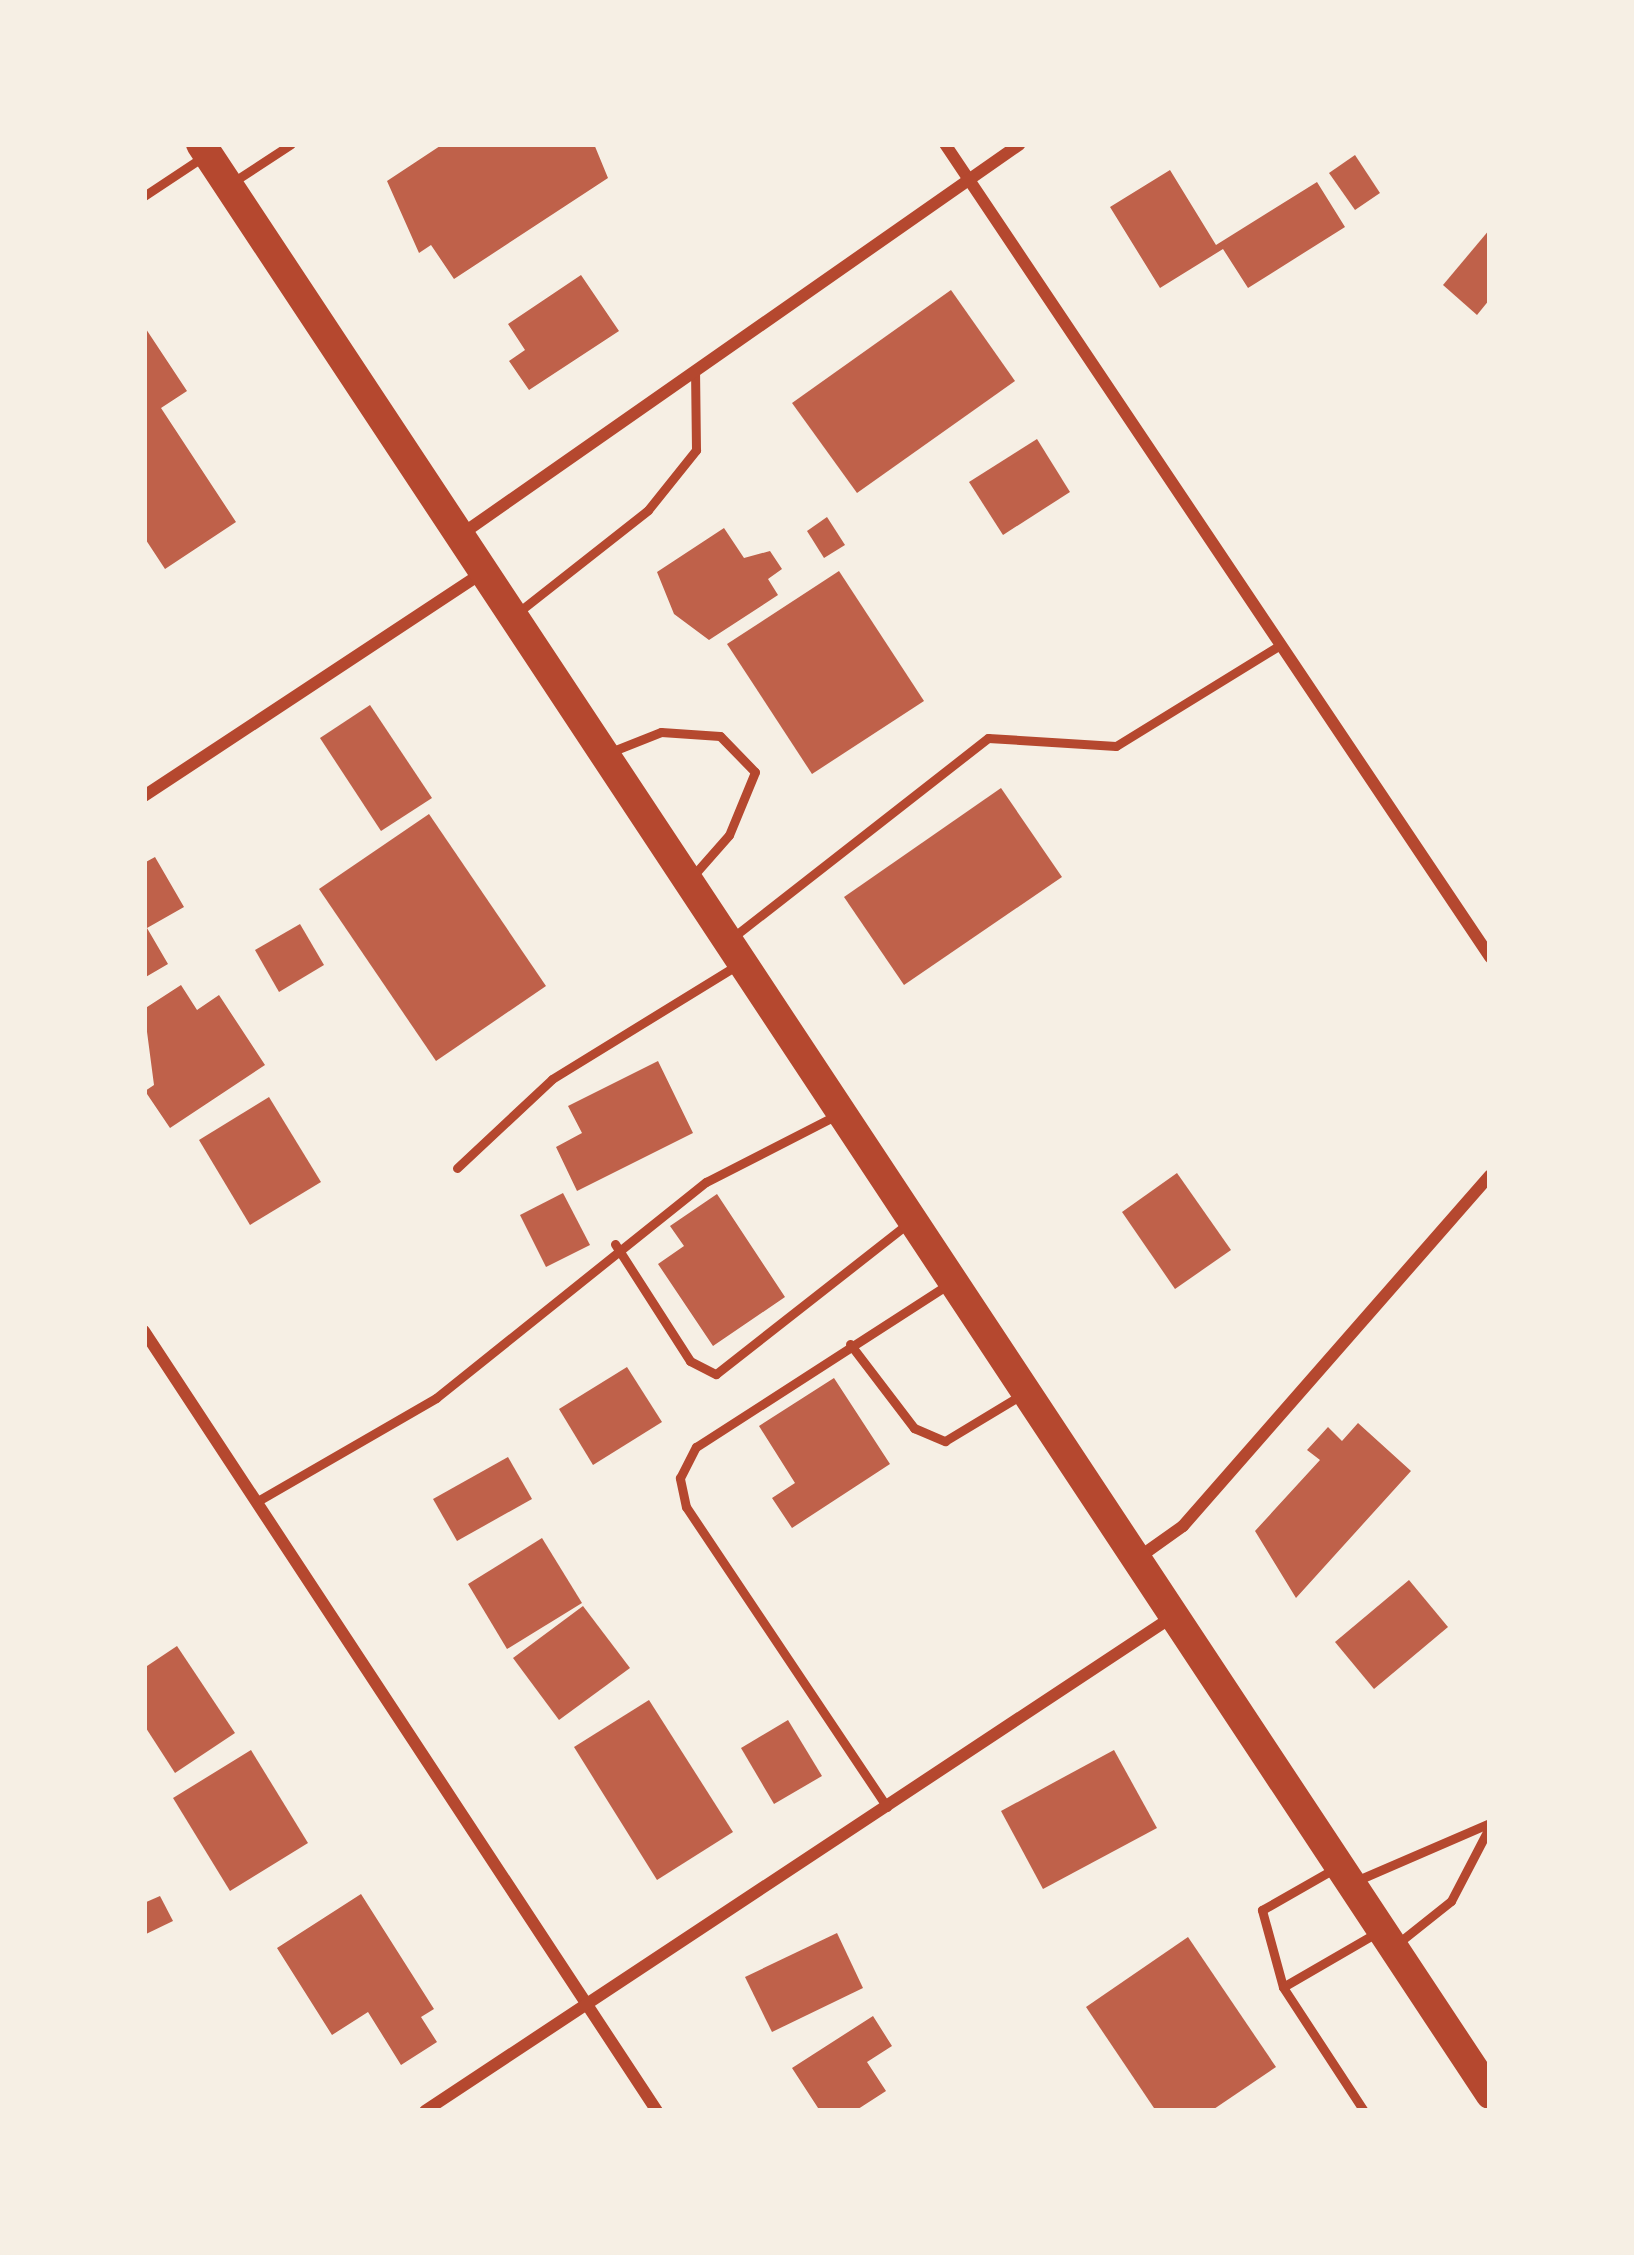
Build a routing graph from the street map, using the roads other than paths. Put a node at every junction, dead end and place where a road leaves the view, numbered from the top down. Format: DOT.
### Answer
graph roads {
  1 [pos="291,144"];
  2 [pos="945,144"];
  3 [pos="1020,144"];
  4 [pos="205,149"];
  5 [pos="969,180"];
  6 [pos="228,184"];
  7 [pos="144,196"];
  8 [pos="695,372"];
  9 [pos="458,537"];
  10 [pos="482,573"];
  11 [pos="511,616"];
  12 [pos="1280,645"];
  13 [pos="603,754"];
  14 [pos="144,796"];
  15 [pos="688,882"];
  16 [pos="735,952"];
  17 [pos="1490,957"];
  18 [pos="842,1112"];
  19 [pos="457,1168"];
  20 [pos="1490,1174"];
  21 [pos="914,1220"];
  22 [pos="615,1244"];
  23 [pos="954,1280"];
  24 [pos="144,1331"];
  25 [pos="850,1344"];
  26 [pos="1028,1391"];
  27 [pos="256,1502"];
  28 [pos="1137,1559"];
  29 [pos="1173,1617"];
  30 [pos="888,1809"];
  31 [pos="1490,1824"];
  32 [pos="1345,1875"];
  33 [pos="1387,1938"];
  34 [pos="1283,1987"];
  35 [pos="586,2003"];
  36 [pos="1490,2095"];
  37 [pos="425,2111"];
  38 [pos="657,2111"];
  39 [pos="1364,2111"];
  1 -- 6 [label="lane"];
  2 -- 5 [label="street"];
  3 -- 5 [label="street"];
  4 -- 6 [label="main road"];
  4 -- 7 [label="lane"];
  5 -- 8 [label="street"];
  5 -- 12 [label="street"];
  6 -- 9 [label="main road"];
  8 -- 9 [label="street"];
  8 -- 11 [label="lane"];
  9 -- 10 [label="main road"];
  10 -- 11 [label="main road"];
  10 -- 14 [label="street"];
  11 -- 13 [label="main road"];
  12 -- 16 [label="lane"];
  12 -- 17 [label="street"];
  13 -- 15 [label="main road"];
  13 -- 15 [label="lane"];
  15 -- 16 [label="main road"];
  16 -- 18 [label="main road"];
  16 -- 19 [label="lane"];
  18 -- 21 [label="main road"];
  18 -- 22 [label="lane"];
  20 -- 28 [label="street"];
  21 -- 22 [label="lane"];
  21 -- 23 [label="main road"];
  22 -- 27 [label="lane"];
  23 -- 25 [label="lane"];
  23 -- 26 [label="main road"];
  24 -- 27 [label="street"];
  25 -- 26 [label="lane"];
  25 -- 30 [label="lane"];
  26 -- 28 [label="main road"];
  27 -- 35 [label="street"];
  28 -- 29 [label="main road"];
  29 -- 30 [label="street"];
  29 -- 32 [label="main road"];
  30 -- 35 [label="street"];
  31 -- 32 [label="lane"];
  31 -- 33 [label="lane"];
  32 -- 33 [label="main road"];
  32 -- 34 [label="lane"];
  33 -- 34 [label="lane"];
  33 -- 36 [label="main road"];
  34 -- 39 [label="lane"];
  35 -- 37 [label="street"];
  35 -- 38 [label="street"];
}
